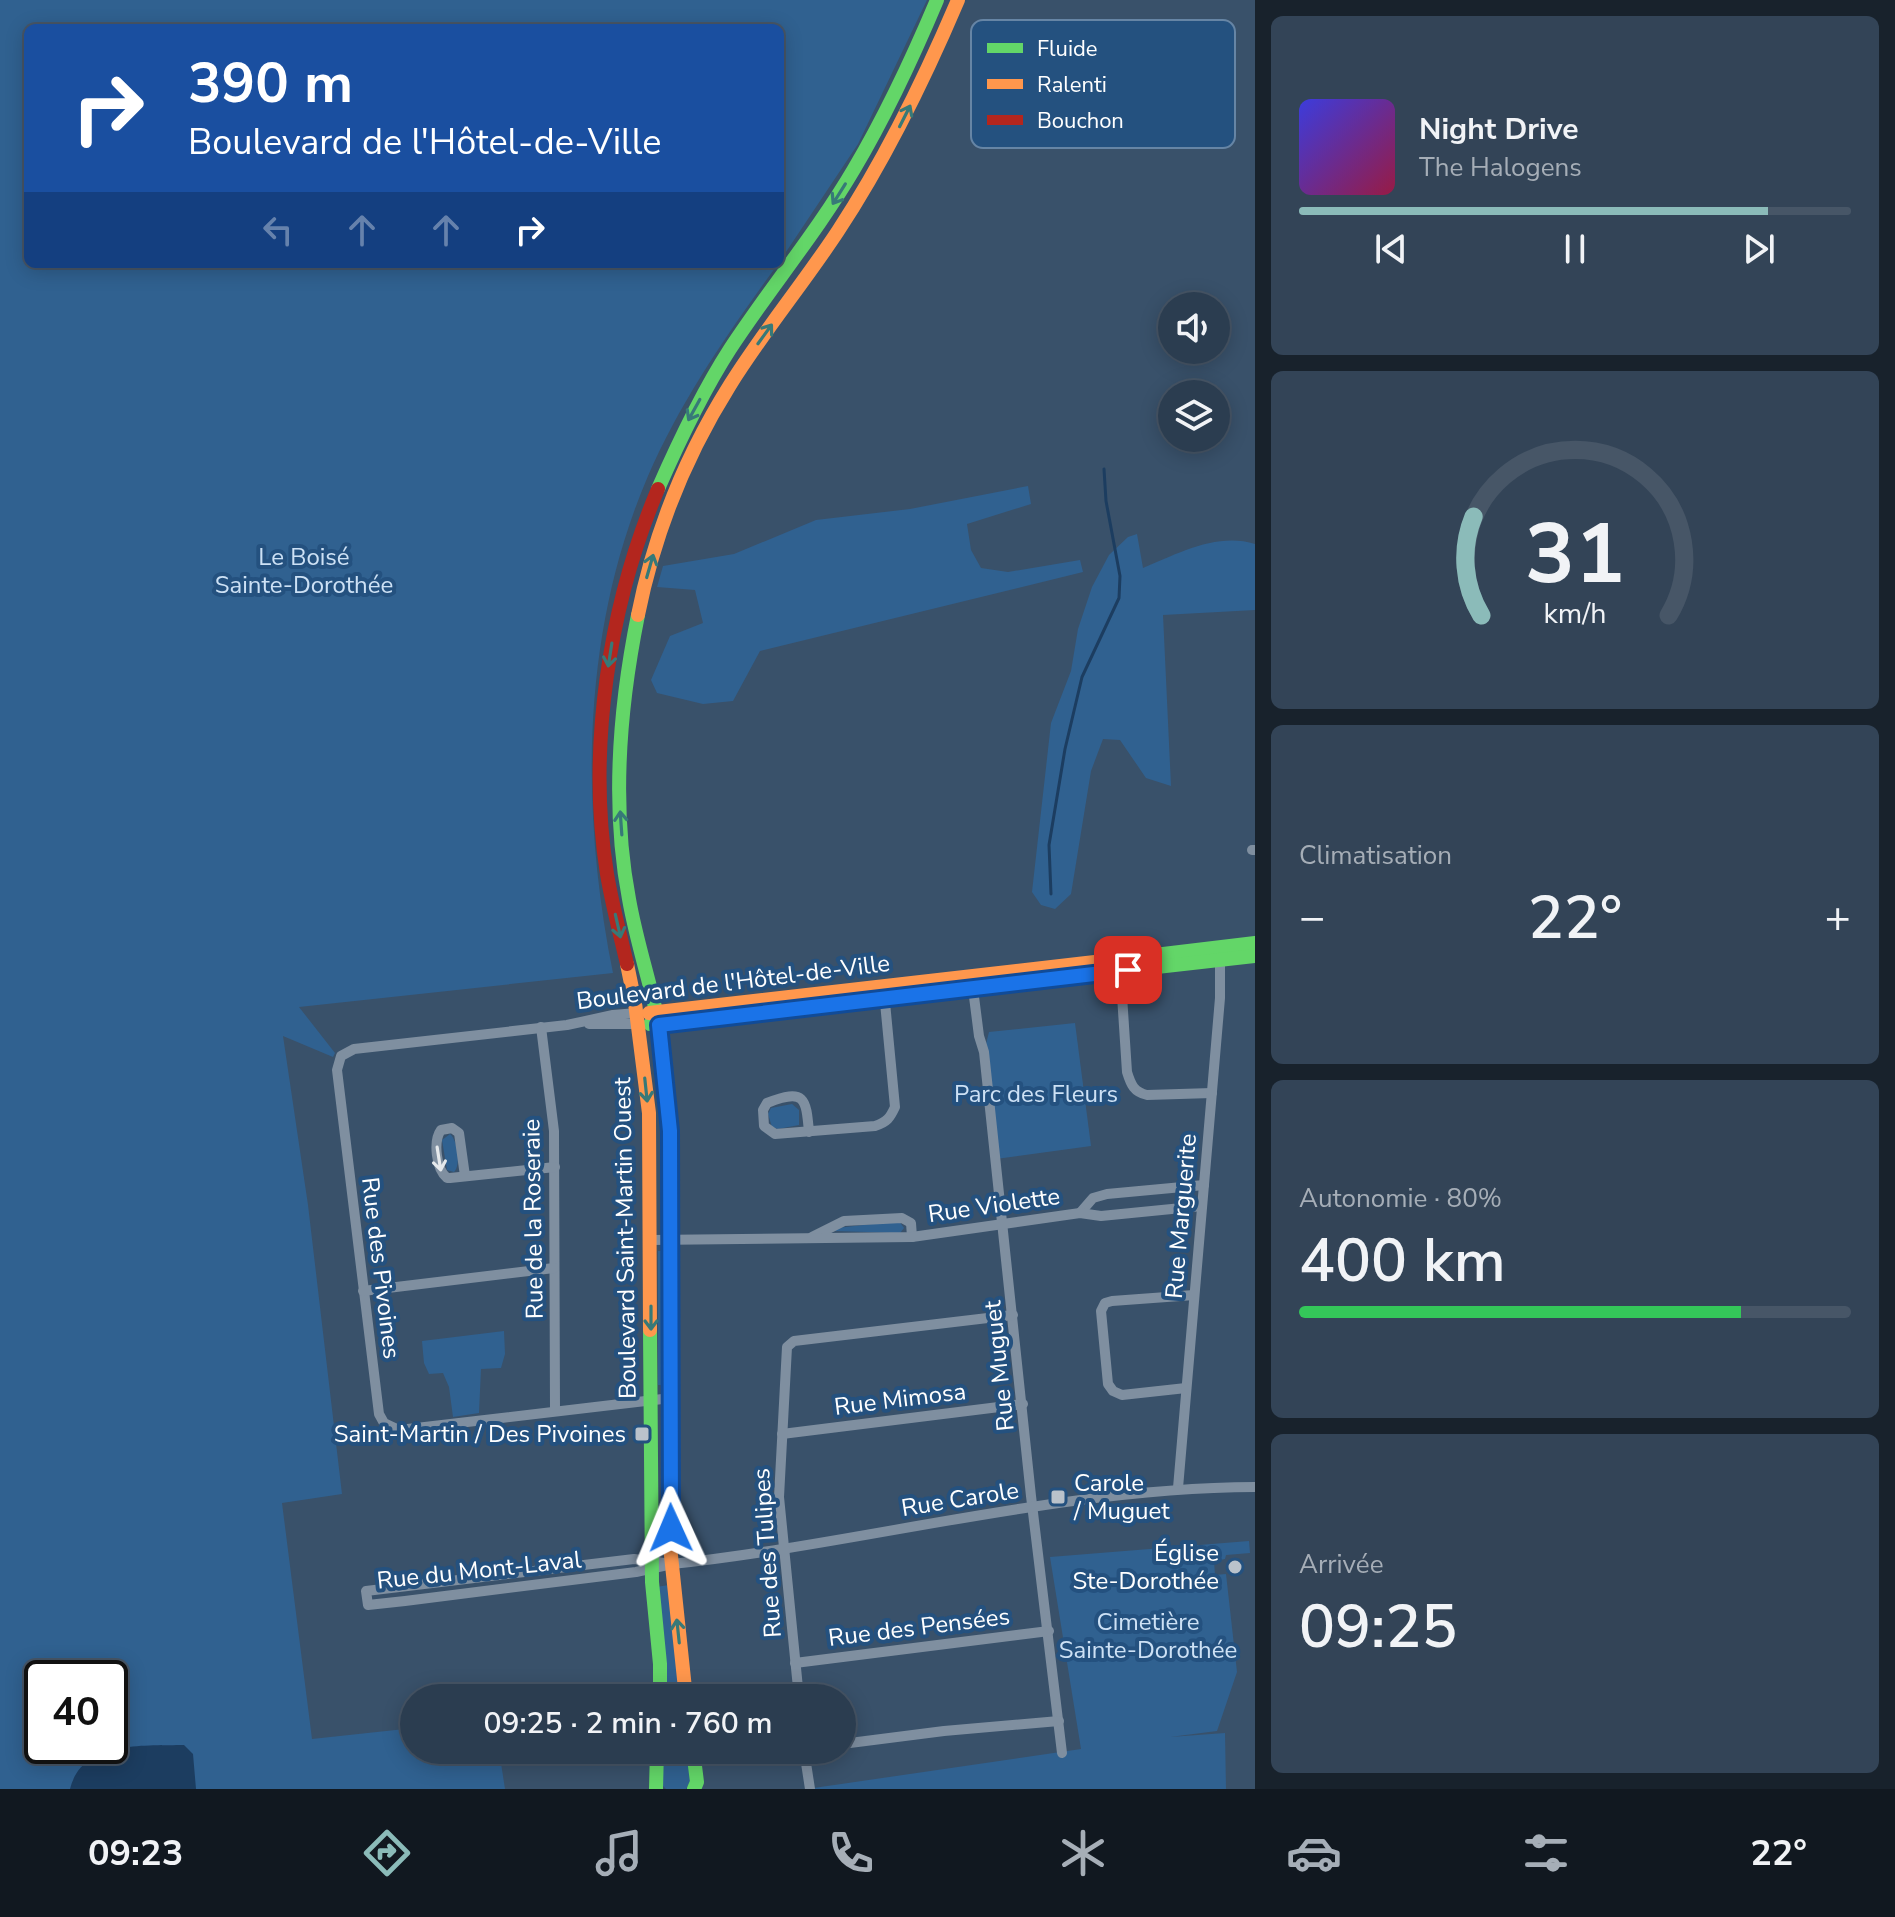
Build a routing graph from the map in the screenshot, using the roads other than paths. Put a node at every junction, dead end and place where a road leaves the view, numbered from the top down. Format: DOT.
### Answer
graph roads {
  1 [pos="937,0"];
  2 [pos="958,0"];
  3 [pos="1255,943"];
  4 [pos="1220,953"];
  5 [pos="1255,956"];
  6 [pos="1120,965"];
  7 [pos="972,982"];
  8 [pos="884,992"];
  9 [pos="637,1019"];
  10 [pos="658,1019"];
  11 [pos="567,1025"];
  12 [pos="541,1027"];
  13 [pos="1212,1093"];
  14 [pos="809,1132"];
  15 [pos="555,1167"];
  16 [pos="465,1176"];
  17 [pos="1204,1185"];
  18 [pos="1202,1206"];
  19 [pos="1080,1213"];
  20 [pos="1004,1226"];
  21 [pos="912,1237"];
  22 [pos="811,1238"];
  23 [pos="671,1239"];
  24 [pos="651,1240"];
  25 [pos="554,1268"];
  26 [pos="363,1291"];
  27 [pos="1194,1295"];
  28 [pos="1013,1315"];
  29 [pos="1186,1388"];
  30 [pos="671,1398"];
  31 [pos="651,1399"];
  32 [pos="1023,1404"];
  33 [pos="555,1410"];
  34 [pos="782,1434"];
  35 [pos="1255,1487"];
  36 [pos="1178,1488"];
  37 [pos="1033,1508"];
  38 [pos="785,1547"];
  39 [pos="672,1564"];
  40 [pos="652,1565"];
  41 [pos="1049,1631"];
  42 [pos="795,1663"];
  43 [pos="659,1684"];
  44 [pos="685,1684"];
  45 [pos="797,1684"];
  46 [pos="1059,1721"];
  47 [pos="856,1742"];
  48 [pos="1062,1753"];
  49 [pos="657,1764"];
  50 [pos="695,1764"];
  51 [pos="806,1764"];
  52 [pos="656,1789"];
  53 [pos="694,1789"];
  54 [pos="810,1789"];
  1 -- 9 [label="main road, Boulevard Saint-Martin Ouest, one-way"];
  10 -- 2 [label="main road, Boulevard Saint-Martin Ouest, one-way"];
  3 -- 4 [label="main road, Boulevard de l'Hôtel-de-Ville"];
  4 -- 5 [label="main road, Boulevard de l'Hôtel-de-Ville"];
  4 -- 6 [label="main road, Boulevard de l'Hôtel-de-Ville"];
  4 -- 13 [label="street, Rue Marguerite"];
  6 -- 7 [label="main road, Boulevard de l'Hôtel-de-Ville"];
  6 -- 13 [label="street"];
  7 -- 8 [label="main road, Boulevard de l'Hôtel-de-Ville"];
  7 -- 20 [label="street, Rue Muguet"];
  8 -- 10 [label="main road, Boulevard de l'Hôtel-de-Ville"];
  8 -- 14 [label="street"];
  9 -- 10 [label="main road, Boulevard de l'Hôtel-de-Ville"];
  9 -- 11 [label="street, Boulevard de l'Hôtel-de-Ville"];
  9 -- 24 [label="main road, Boulevard Saint-Martin Ouest, one-way"];
  10 -- 23 [label="main road, Boulevard Saint-Martin Ouest"];
  11 -- 12 [label="street, Rue des Pivoines"];
  12 -- 15 [label="street, Rue de la Roseraie"];
  12 -- 26 [label="street, Rue des Pivoines"];
  13 -- 17 [label="street, Rue Marguerite"];
  14 -- 14 [label="street"];
  15 -- 16 [label="street"];
  15 -- 25 [label="street, Rue de la Roseraie"];
  16 -- 16 [label="street, one-way"];
  17 -- 18 [label="street, Rue Marguerite"];
  17 -- 19 [label="street, Rue Violette"];
  18 -- 19 [label="street, Rue Violette"];
  18 -- 27 [label="street, Rue Marguerite"];
  19 -- 20 [label="street, Rue Violette"];
  20 -- 21 [label="street, Rue Violette"];
  20 -- 28 [label="street, Rue Muguet"];
  21 -- 22 [label="street, Rue Violette"];
  21 -- 22 [label="street, Rue Violette"];
  22 -- 23 [label="street, Rue Violette"];
  23 -- 24 [label="street, Rue Violette"];
  23 -- 30 [label="main road, Boulevard Saint-Martin Ouest"];
  24 -- 31 [label="main road, Boulevard Saint-Martin Ouest, one-way"];
  25 -- 26 [label="street"];
  25 -- 33 [label="street, Rue de la Roseraie"];
  26 -- 33 [label="street, Rue des Pivoines"];
  27 -- 29 [label="street, Rue Marguerite"];
  27 -- 29 [label="street"];
  28 -- 32 [label="street, Rue Muguet"];
  28 -- 34 [label="street, Rue des Tulipes"];
  29 -- 36 [label="street, Rue Marguerite"];
  30 -- 31 [label="street, Rue des Pivoines"];
  30 -- 39 [label="main road, Boulevard Saint-Martin Ouest"];
  31 -- 33 [label="street, Rue des Pivoines"];
  31 -- 40 [label="main road, Boulevard Saint-Martin Ouest"];
  32 -- 34 [label="street, Rue Mimosa"];
  32 -- 37 [label="street, Rue Muguet"];
  34 -- 38 [label="street, Rue des Tulipes"];
  35 -- 36 [label="street, Rue Carole"];
  36 -- 37 [label="street, Rue Carole"];
  37 -- 38 [label="street, Rue Carole"];
  37 -- 41 [label="street, Rue Muguet"];
  38 -- 39 [label="street, Rue Carole"];
  38 -- 42 [label="street, Rue des Tulipes"];
  39 -- 40 [label="street, Rue Carole"];
  44 -- 39 [label="main road, Boulevard Saint-Martin Ouest, one-way"];
  40 -- 40 [label="street, Rue du Mont-Laval"];
  40 -- 43 [label="main road, Boulevard Saint-Martin Ouest"];
  41 -- 42 [label="street, Rue des Pensées"];
  41 -- 46 [label="street, Rue Muguet"];
  42 -- 45 [label="street, Rue des Tulipes"];
  46 -- 47 [label="street"];
  46 -- 48 [label="street, Rue Muguet"];
  49 -- 52 [label="main road"];
  50 -- 53 [label="main road"];
  51 -- 54 [label="street"];
}
